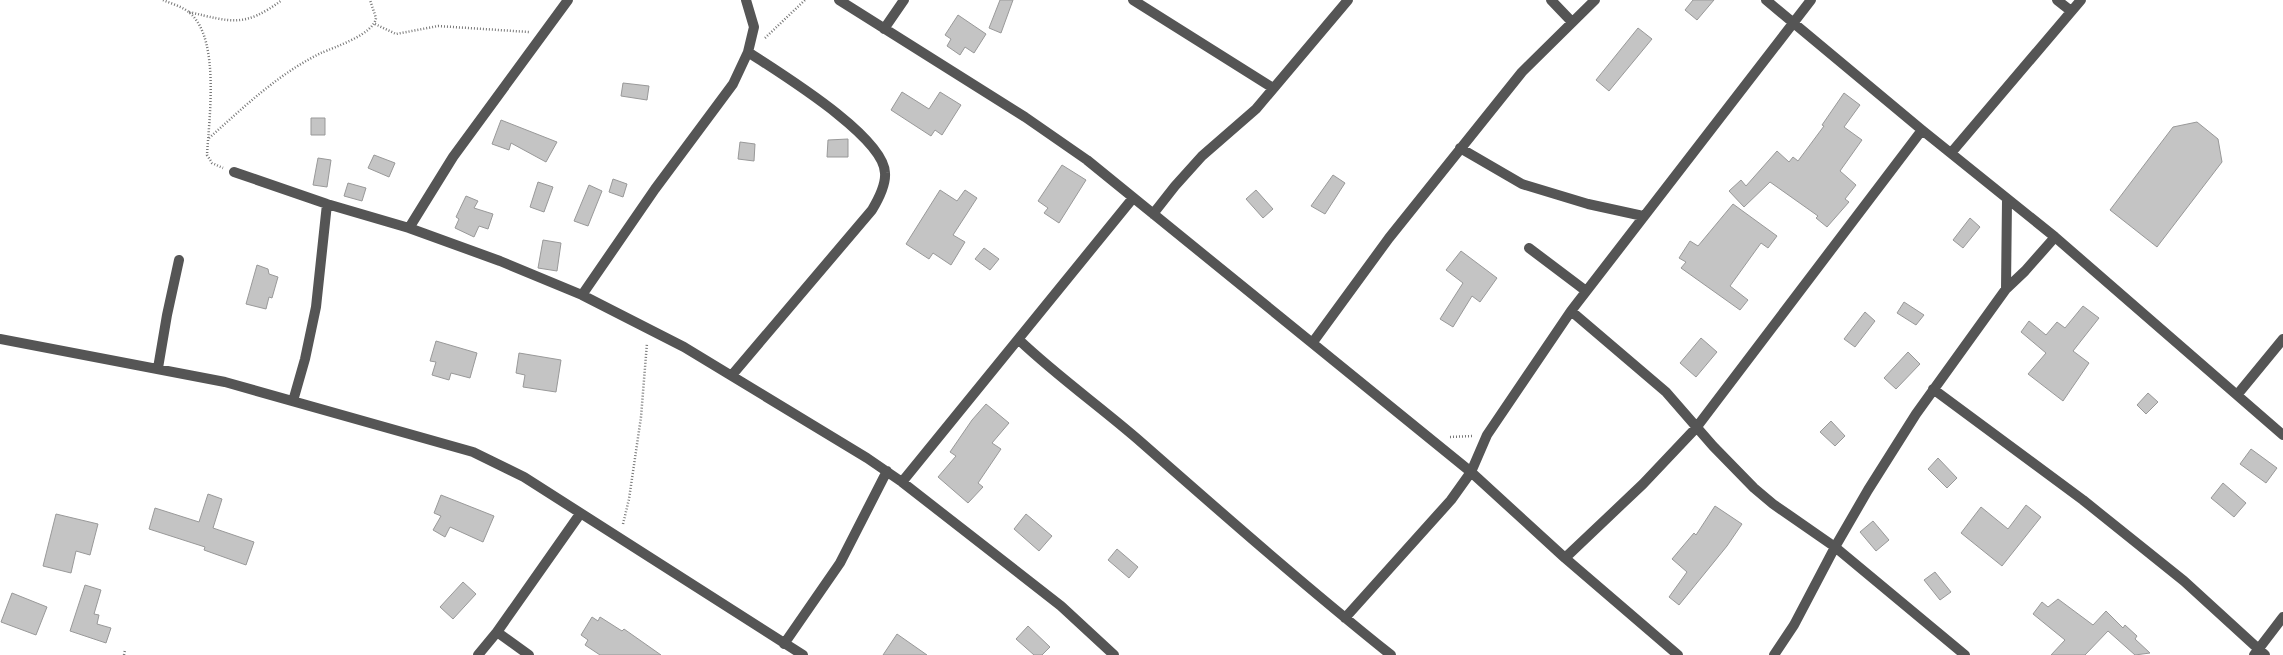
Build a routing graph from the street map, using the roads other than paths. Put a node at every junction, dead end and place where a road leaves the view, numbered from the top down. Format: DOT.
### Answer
graph roads {
  1 [pos="568,0"];
  2 [pos="746,0"];
  3 [pos="839,0"];
  4 [pos="904,0"];
  5 [pos="1132,0"];
  6 [pos="1348,0"];
  7 [pos="1551,0"];
  8 [pos="1595,0"];
  9 [pos="1766,0"];
  10 [pos="1811,0"];
  11 [pos="2057,0"];
  12 [pos="2081,0"];
  13 [pos="2071,11"];
  14 [pos="1572,22"];
  15 [pos="1792,24"];
  16 [pos="884,29"];
  17 [pos="748,52"];
  18 [pos="1273,88"];
  19 [pos="1922,130"];
  20 [pos="1460,148"];
  21 [pos="1951,153"];
  22 [pos="234,172"];
  23 [pos="1133,198"];
  24 [pos="2008,200"];
  25 [pos="327,204"];
  26 [pos="1153,214"];
  27 [pos="1643,216"];
  28 [pos="409,228"];
  29 [pos="2055,237"];
  30 [pos="1529,248"];
  31 [pos="180,260"];
  32 [pos="2006,289"];
  33 [pos="1586,291"];
  34 [pos="582,295"];
  35 [pos="1571,310"];
  36 [pos="0,339"];
  37 [pos="2283,339"];
  38 [pos="1019,340"];
  39 [pos="1313,342"];
  40 [pos="158,368"];
  41 [pos="732,376"];
  42 [pos="1933,389"];
  43 [pos="2237,395"];
  44 [pos="293,401"];
  45 [pos="1696,428"];
  46 [pos="2283,435"];
  47 [pos="887,471"];
  48 [pos="1471,472"];
  49 [pos="902,482"];
  50 [pos="580,514"];
  51 [pos="1835,547"];
  52 [pos="1565,558"];
  53 [pos="2283,617"];
  54 [pos="1345,618"];
  55 [pos="497,632"];
  56 [pos="784,644"];
  57 [pos="2259,653"];
  58 [pos="478,655"];
  59 [pos="529,655"];
  60 [pos="803,655"];
  61 [pos="1114,655"];
  62 [pos="1391,655"];
  63 [pos="1678,655"];
  64 [pos="1774,655"];
  65 [pos="1965,655"];
  1 -- 28 [label="street"];
  2 -- 17 [label="street"];
  3 -- 16 [label="street"];
  4 -- 16 [label="street"];
  5 -- 18 [label="street"];
  6 -- 18 [label="street"];
  7 -- 14 [label="street"];
  8 -- 14 [label="street"];
  9 -- 15 [label="street"];
  10 -- 15 [label="street"];
  11 -- 13 [label="street"];
  12 -- 13 [label="street"];
  13 -- 21 [label="street"];
  14 -- 20 [label="street"];
  15 -- 19 [label="street"];
  15 -- 27 [label="street"];
  16 -- 23 [label="street"];
  17 -- 34 [label="street"];
  17 -- 41 [label="street"];
  18 -- 26 [label="street"];
  19 -- 21 [label="street"];
  19 -- 45 [label="street"];
  20 -- 27 [label="street"];
  20 -- 39 [label="street"];
  21 -- 24 [label="street"];
  22 -- 25 [label="street"];
  23 -- 26 [label="street"];
  23 -- 38 [label="street"];
  24 -- 29 [label="street"];
  24 -- 32 [label="street"];
  25 -- 28 [label="street"];
  25 -- 44 [label="street"];
  26 -- 39 [label="street"];
  27 -- 33 [label="street"];
  28 -- 34 [label="street"];
  29 -- 32 [label="street"];
  29 -- 43 [label="street"];
  30 -- 33 [label="street"];
  31 -- 40 [label="street"];
  32 -- 42 [label="street"];
  33 -- 35 [label="street"];
  34 -- 41 [label="street"];
  35 -- 45 [label="street"];
  35 -- 48 [label="street"];
  36 -- 40 [label="street"];
  37 -- 43 [label="street"];
  38 -- 49 [label="street"];
  38 -- 54 [label="street"];
  39 -- 48 [label="street"];
  40 -- 44 [label="street"];
  41 -- 47 [label="street"];
  42 -- 51 [label="street"];
  42 -- 57 [label="street"];
  43 -- 46 [label="street"];
  44 -- 50 [label="street"];
  45 -- 51 [label="street"];
  45 -- 52 [label="street"];
  47 -- 49 [label="street"];
  47 -- 56 [label="street"];
  48 -- 52 [label="street"];
  48 -- 54 [label="street"];
  49 -- 61 [label="street"];
  50 -- 55 [label="street"];
  50 -- 56 [label="street"];
  51 -- 64 [label="street"];
  51 -- 65 [label="street"];
  52 -- 63 [label="street"];
  53 -- 57 [label="street"];
  54 -- 62 [label="street"];
  55 -- 58 [label="street"];
  55 -- 59 [label="street"];
  56 -- 60 [label="street"];
}
